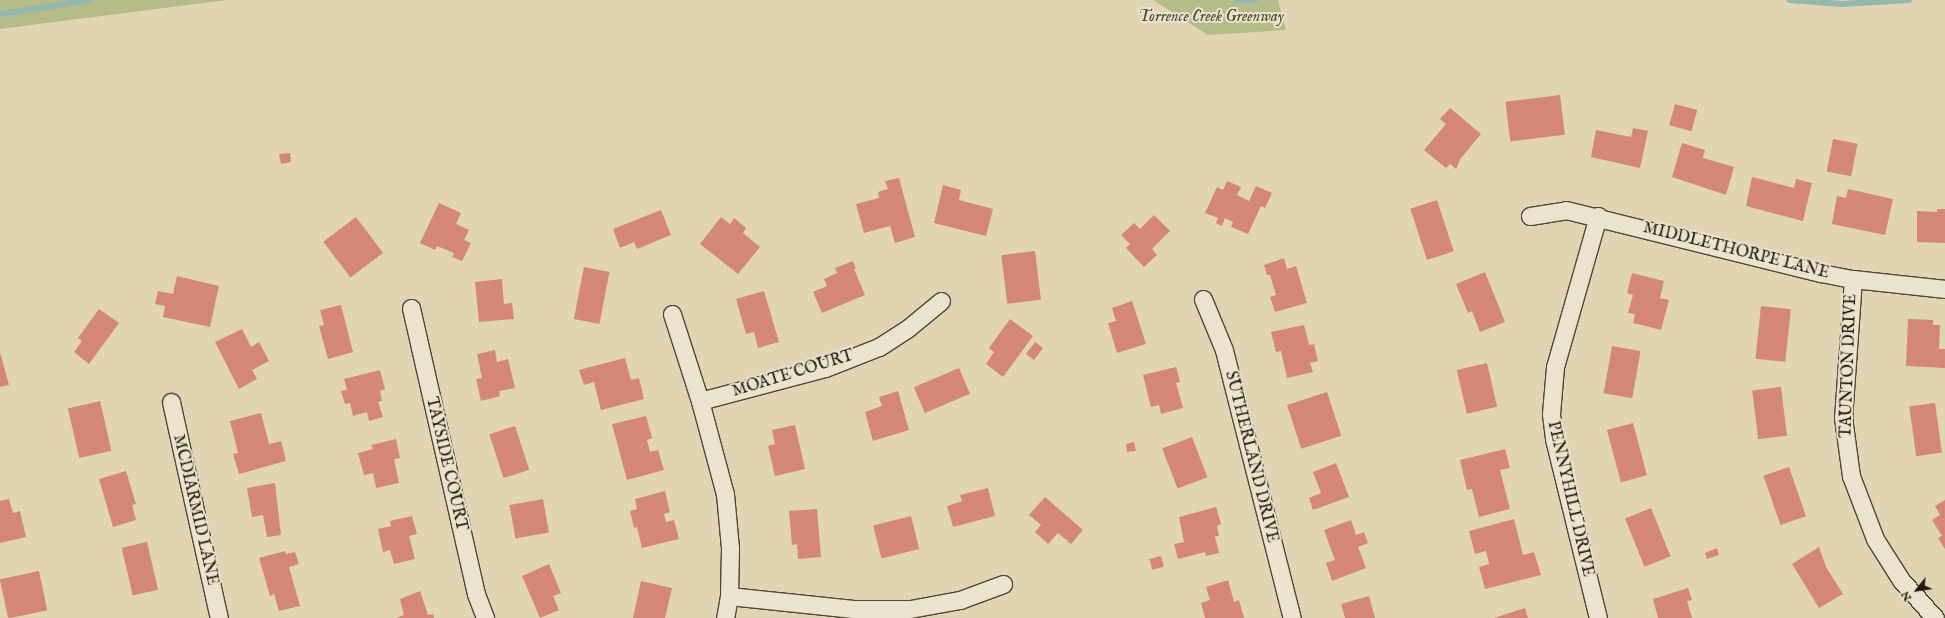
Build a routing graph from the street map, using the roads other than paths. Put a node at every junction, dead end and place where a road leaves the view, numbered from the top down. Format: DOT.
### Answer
graph roads {
  1 [pos="1530,216"];
  2 [pos="1598,216"];
  3 [pos="1853,279"];
  4 [pos="1945,289"];
  5 [pos="1203,299"];
  6 [pos="941,300"];
  7 [pos="410,308"];
  8 [pos="672,314"];
  9 [pos="700,401"];
  10 [pos="171,402"];
  11 [pos="1003,584"];
  12 [pos="729,596"];
  13 [pos="219,618"];
  14 [pos="485,618"];
  15 [pos="725,618"];
  16 [pos="1292,618"];
  17 [pos="1598,618"];
  18 [pos="1936,618"];
  1 -- 2 [label="street, MIDDLETHORPE LANE"];
  2 -- 3 [label="street, MIDDLETHORPE LANE"];
  2 -- 17 [label="street, PENNYHILL DRIVE"];
  3 -- 4 [label="street, MIDDLETHORPE LANE"];
  3 -- 18 [label="street, TAUNTON DRIVE"];
  5 -- 16 [label="street, SUTHERLAND DRIVE"];
  6 -- 9 [label="street, MOATE COURT"];
  7 -- 14 [label="street, TAYSIDE COURT"];
  8 -- 9 [label="street"];
  9 -- 12 [label="street"];
  10 -- 13 [label="street, MCDIARMID LANE"];
  11 -- 12 [label="street"];
  12 -- 15 [label="street"];
}
